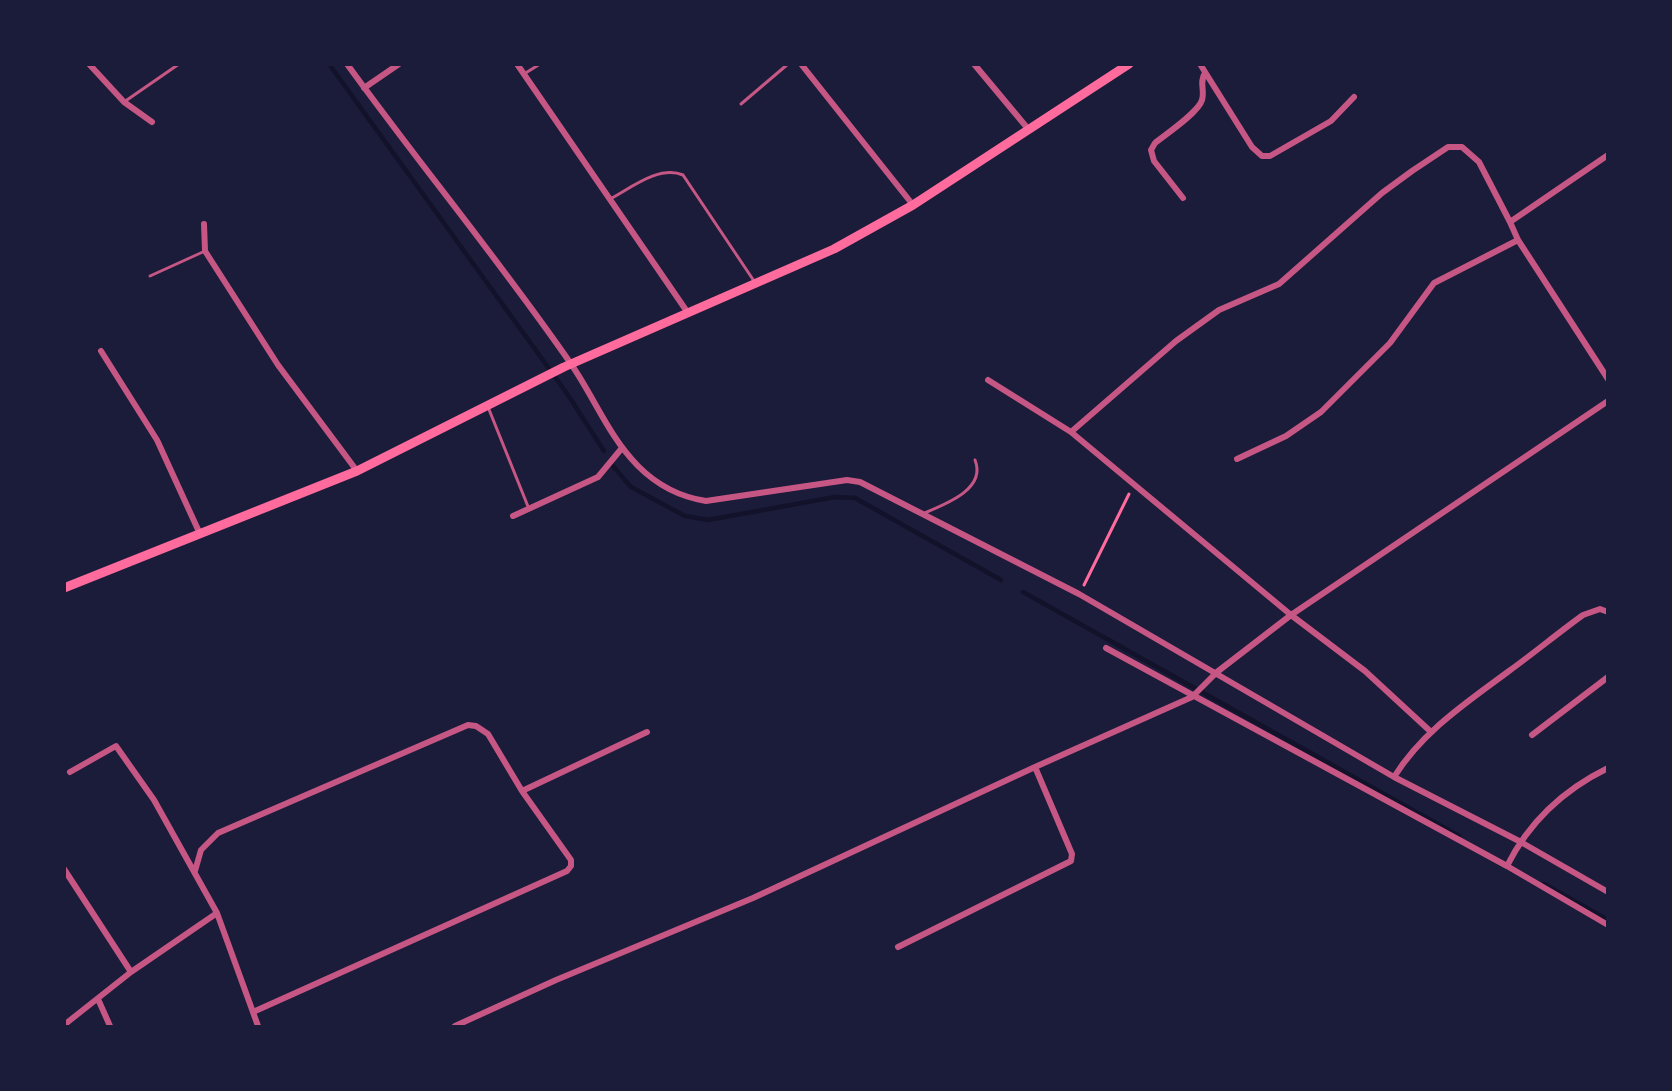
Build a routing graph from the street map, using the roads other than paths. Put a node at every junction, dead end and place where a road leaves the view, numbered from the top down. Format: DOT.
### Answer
graph roads {
  1 [pos="89,64"];
  2 [pos="179,64"];
  3 [pos="347,64"];
  4 [pos="399,64"];
  5 [pos="516,64"];
  6 [pos="540,64"];
  7 [pos="788,64"];
  8 [pos="801,64"];
  9 [pos="974,64"];
  10 [pos="1130,64"];
  11 [pos="1200,64"];
  12 [pos="1205,73"];
  13 [pos="524,74"];
  14 [pos="364,88"];
  15 [pos="1354,96"];
  16 [pos="124,102"];
  17 [pos="741,104"];
  18 [pos="152,122"];
  19 [pos="1030,131"];
  20 [pos="1608,155"];
  21 [pos="1183,198"];
  22 [pos="610,199"];
  23 [pos="913,205"];
  24 [pos="1510,222"];
  25 [pos="204,224"];
  26 [pos="1518,240"];
  27 [pos="205,251"];
  28 [pos="150,276"];
  29 [pos="755,283"];
  30 [pos="688,313"];
  31 [pos="101,351"];
  32 [pos="567,366"];
  33 [pos="1608,378"];
  34 [pos="988,380"];
  35 [pos="1608,401"];
  36 [pos="487,405"];
  37 [pos="1071,432"];
  38 [pos="622,448"];
  39 [pos="1238,459"];
  40 [pos="975,460"];
  41 [pos="357,471"];
  42 [pos="529,509"];
  43 [pos="922,514"];
  44 [pos="513,516"];
  45 [pos="200,534"];
  46 [pos="64,588"];
  47 [pos="1608,612"];
  48 [pos="1291,615"];
  49 [pos="1106,648"];
  50 [pos="1216,674"];
  51 [pos="1608,677"];
  52 [pos="1194,695"];
  53 [pos="1430,731"];
  54 [pos="647,732"];
  55 [pos="1532,735"];
  56 [pos="1035,767"];
  57 [pos="1608,768"];
  58 [pos="70,772"];
  59 [pos="1394,777"];
  60 [pos="522,792"];
  61 [pos="1518,843"];
  62 [pos="1507,865"];
  63 [pos="64,869"];
  64 [pos="195,871"];
  65 [pos="1608,892"];
  66 [pos="217,913"];
  67 [pos="1608,925"];
  68 [pos="898,947"];
  69 [pos="131,972"];
  70 [pos="98,999"];
  71 [pos="253,1012"];
  72 [pos="64,1025"];
  73 [pos="110,1026"];
  74 [pos="258,1026"];
  75 [pos="455,1026"];
  1 -- 16 [label="street"];
  2 -- 16 [label="lane"];
  3 -- 14 [label="street"];
  4 -- 14 [label="street"];
  5 -- 13 [label="street"];
  6 -- 13 [label="lane"];
  7 -- 17 [label="lane"];
  8 -- 23 [label="street"];
  9 -- 19 [label="street"];
  10 -- 19 [label="main road"];
  11 -- 12 [label="street"];
  12 -- 15 [label="street"];
  12 -- 21 [label="street"];
  13 -- 22 [label="street"];
  14 -- 32 [label="street"];
  16 -- 18 [label="street"];
  19 -- 23 [label="main road"];
  20 -- 24 [label="street"];
  22 -- 29 [label="lane"];
  22 -- 30 [label="street"];
  23 -- 29 [label="main road"];
  24 -- 26 [label="street"];
  24 -- 37 [label="street"];
  25 -- 27 [label="street"];
  26 -- 33 [label="street"];
  26 -- 39 [label="street"];
  27 -- 28 [label="lane"];
  27 -- 41 [label="street"];
  29 -- 30 [label="main road"];
  30 -- 32 [label="main road"];
  31 -- 45 [label="street"];
  32 -- 36 [label="main road"];
  32 -- 38 [label="street"];
  34 -- 37 [label="street"];
  35 -- 48 [label="street"];
  36 -- 41 [label="main road"];
  36 -- 42 [label="lane"];
  37 -- 48 [label="street"];
  38 -- 42 [label="street"];
  38 -- 43 [label="street"];
  40 -- 43 [label="lane"];
  41 -- 45 [label="main road"];
  42 -- 44 [label="street"];
  43 -- 50 [label="street"];
  45 -- 46 [label="main road"];
  47 -- 53 [label="street"];
  48 -- 50 [label="street"];
  48 -- 53 [label="street"];
  49 -- 52 [label="street"];
  50 -- 52 [label="street"];
  50 -- 59 [label="street"];
  51 -- 55 [label="street"];
  52 -- 56 [label="street"];
  52 -- 62 [label="street"];
  53 -- 59 [label="street"];
  54 -- 60 [label="street"];
  56 -- 68 [label="street"];
  56 -- 75 [label="street"];
  57 -- 61 [label="street"];
  58 -- 64 [label="street"];
  59 -- 61 [label="street"];
  60 -- 64 [label="street"];
  60 -- 71 [label="street"];
  61 -- 62 [label="street"];
  61 -- 65 [label="street"];
  62 -- 67 [label="street"];
  63 -- 69 [label="street"];
  64 -- 66 [label="street"];
  66 -- 69 [label="street"];
  66 -- 71 [label="street"];
  69 -- 70 [label="street"];
  70 -- 72 [label="street"];
  70 -- 73 [label="street"];
  71 -- 74 [label="street"];
}
